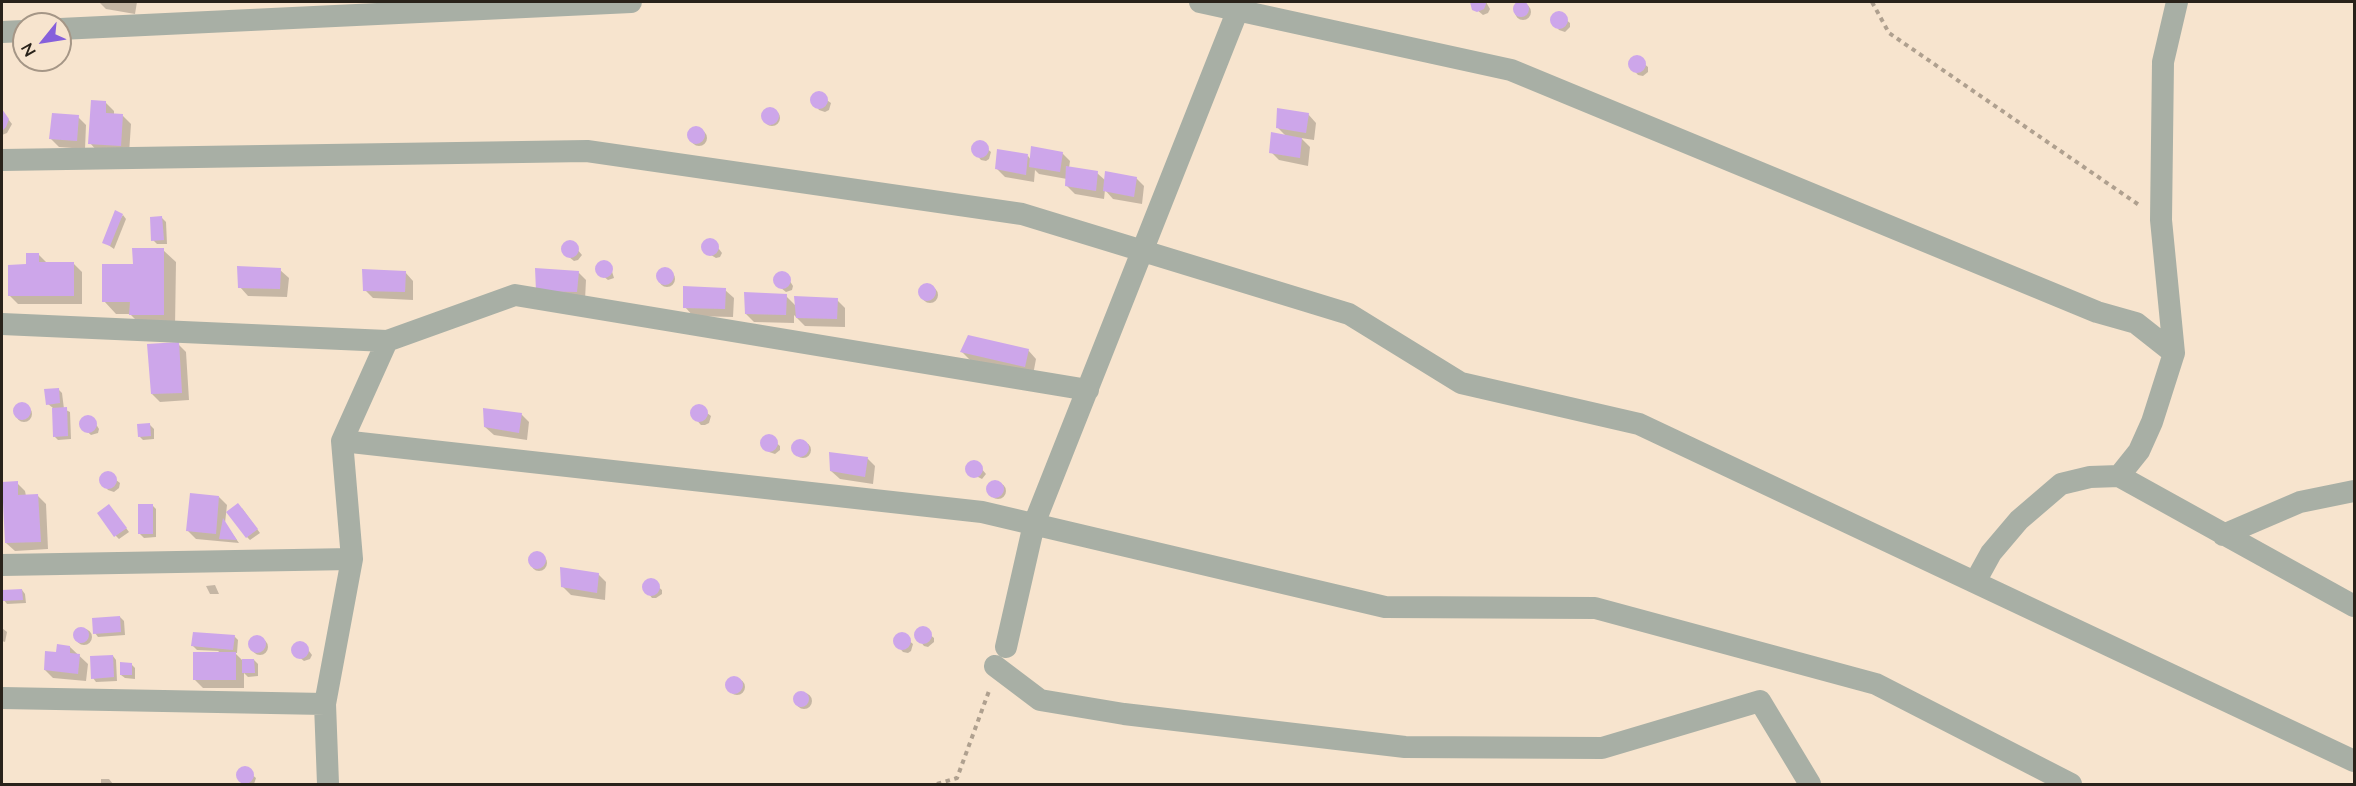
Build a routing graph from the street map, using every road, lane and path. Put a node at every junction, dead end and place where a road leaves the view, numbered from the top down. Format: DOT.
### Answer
graph roads {
  1 [pos="631,2"];
  2 [pos="1200,2"];
  3 [pos="1872,2"];
  4 [pos="2177,2"];
  5 [pos="1240,6"];
  6 [pos="72,28"];
  7 [pos="2,160"];
  8 [pos="2161,220"];
  9 [pos="1144,251"];
  10 [pos="2,324"];
  11 [pos="387,341"];
  12 [pos="2174,353"];
  13 [pos="1088,390"];
  14 [pos="342,441"];
  15 [pos="2118,476"];
  16 [pos="2355,491"];
  17 [pos="1034,524"];
  18 [pos="2223,535"];
  19 [pos="352,560"];
  20 [pos="2,565"];
  21 [pos="1975,582"];
  22 [pos="2355,606"];
  23 [pos="1000,660"];
  24 [pos="2,698"];
  25 [pos="325,704"];
  26 [pos="2355,761"];
  27 [pos="328,784"];
  28 [pos="937,784"];
  29 [pos="1810,784"];
  30 [pos="2071,784"];
  1 -- 6 [label="street"];
  2 -- 5 [label="street"];
  3 -- 8 [label="path"];
  4 -- 8 [label="street"];
  5 -- 9 [label="street"];
  5 -- 12 [label="street"];
  7 -- 9 [label="street"];
  8 -- 12 [label="street"];
  9 -- 13 [label="street"];
  9 -- 21 [label="street"];
  10 -- 11 [label="street"];
  11 -- 13 [label="street"];
  11 -- 14 [label="street"];
  12 -- 15 [label="street"];
  13 -- 17 [label="street"];
  14 -- 17 [label="street"];
  14 -- 19 [label="street"];
  15 -- 18 [label="street"];
  15 -- 21 [label="street"];
  16 -- 18 [label="street"];
  17 -- 23 [label="street"];
  17 -- 30 [label="street"];
  18 -- 22 [label="street"];
  19 -- 20 [label="street"];
  19 -- 25 [label="street"];
  21 -- 26 [label="street"];
  23 -- 28 [label="path"];
  23 -- 29 [label="street"];
  24 -- 25 [label="street"];
  25 -- 27 [label="street"];
}
